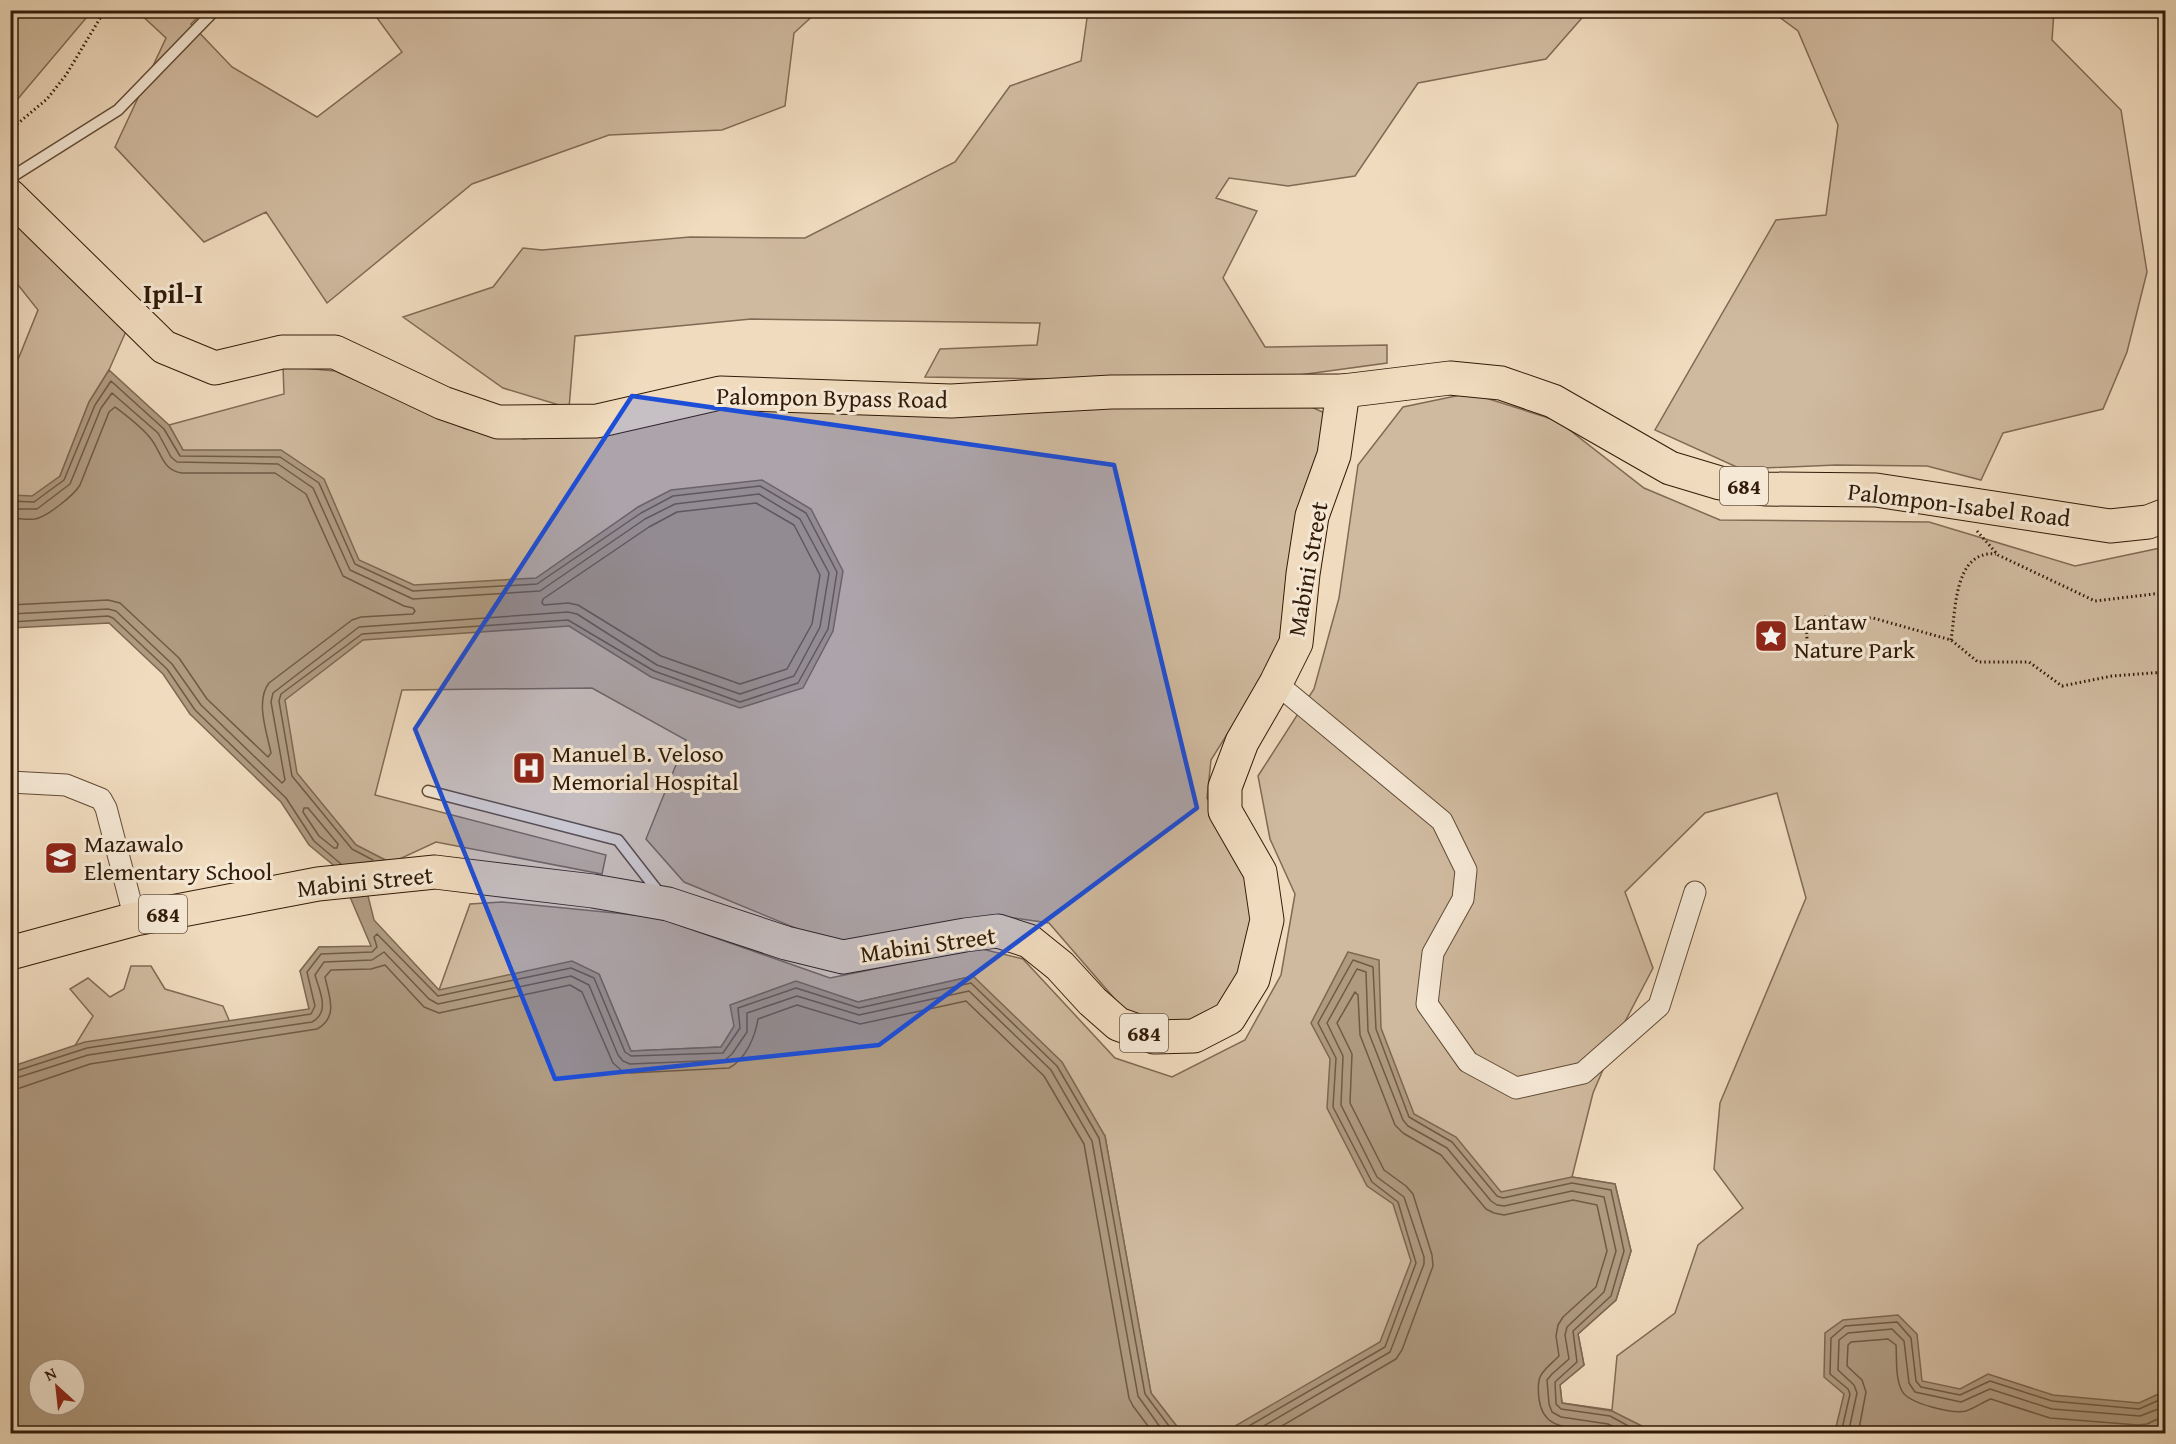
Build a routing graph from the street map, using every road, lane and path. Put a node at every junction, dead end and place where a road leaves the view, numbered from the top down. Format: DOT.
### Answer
graph roads {
  1 [pos="215,10"];
  2 [pos="102,15"];
  3 [pos="10,130"];
  4 [pos="10,178"];
  5 [pos="10,196"];
  6 [pos="1343,391"];
  7 [pos="2166,515"];
  8 [pos="1976,531"];
  9 [pos="1998,555"];
  10 [pos="2166,595"];
  11 [pos="1951,640"];
  12 [pos="1793,658"];
  13 [pos="2166,672"];
  14 [pos="1276,683"];
  15 [pos="10,782"];
  16 [pos="428,791"];
  17 [pos="1695,892"];
  18 [pos="668,904"];
  19 [pos="135,919"];
  20 [pos="10,953"];
  1 -- 4 [label="lane"];
  2 -- 3 [label="path"];
  5 -- 6 [label="main road, Palompon Bypass Road"];
  6 -- 7 [label="main road, Palompon-Isabel Road / 684"];
  6 -- 14 [label="main road, Mabini Street / 684"];
  8 -- 9 [label="path"];
  9 -- 10 [label="path"];
  9 -- 11 [label="path"];
  11 -- 12 [label="path"];
  11 -- 13 [label="path"];
  14 -- 17 [label="street"];
  14 -- 18 [label="main road, Mabini Street / 684"];
  15 -- 19 [label="street"];
  16 -- 18 [label="lane"];
  18 -- 19 [label="main road, Mabini Street / 684"];
  19 -- 20 [label="main road, Mabini Street / 684"];
}
